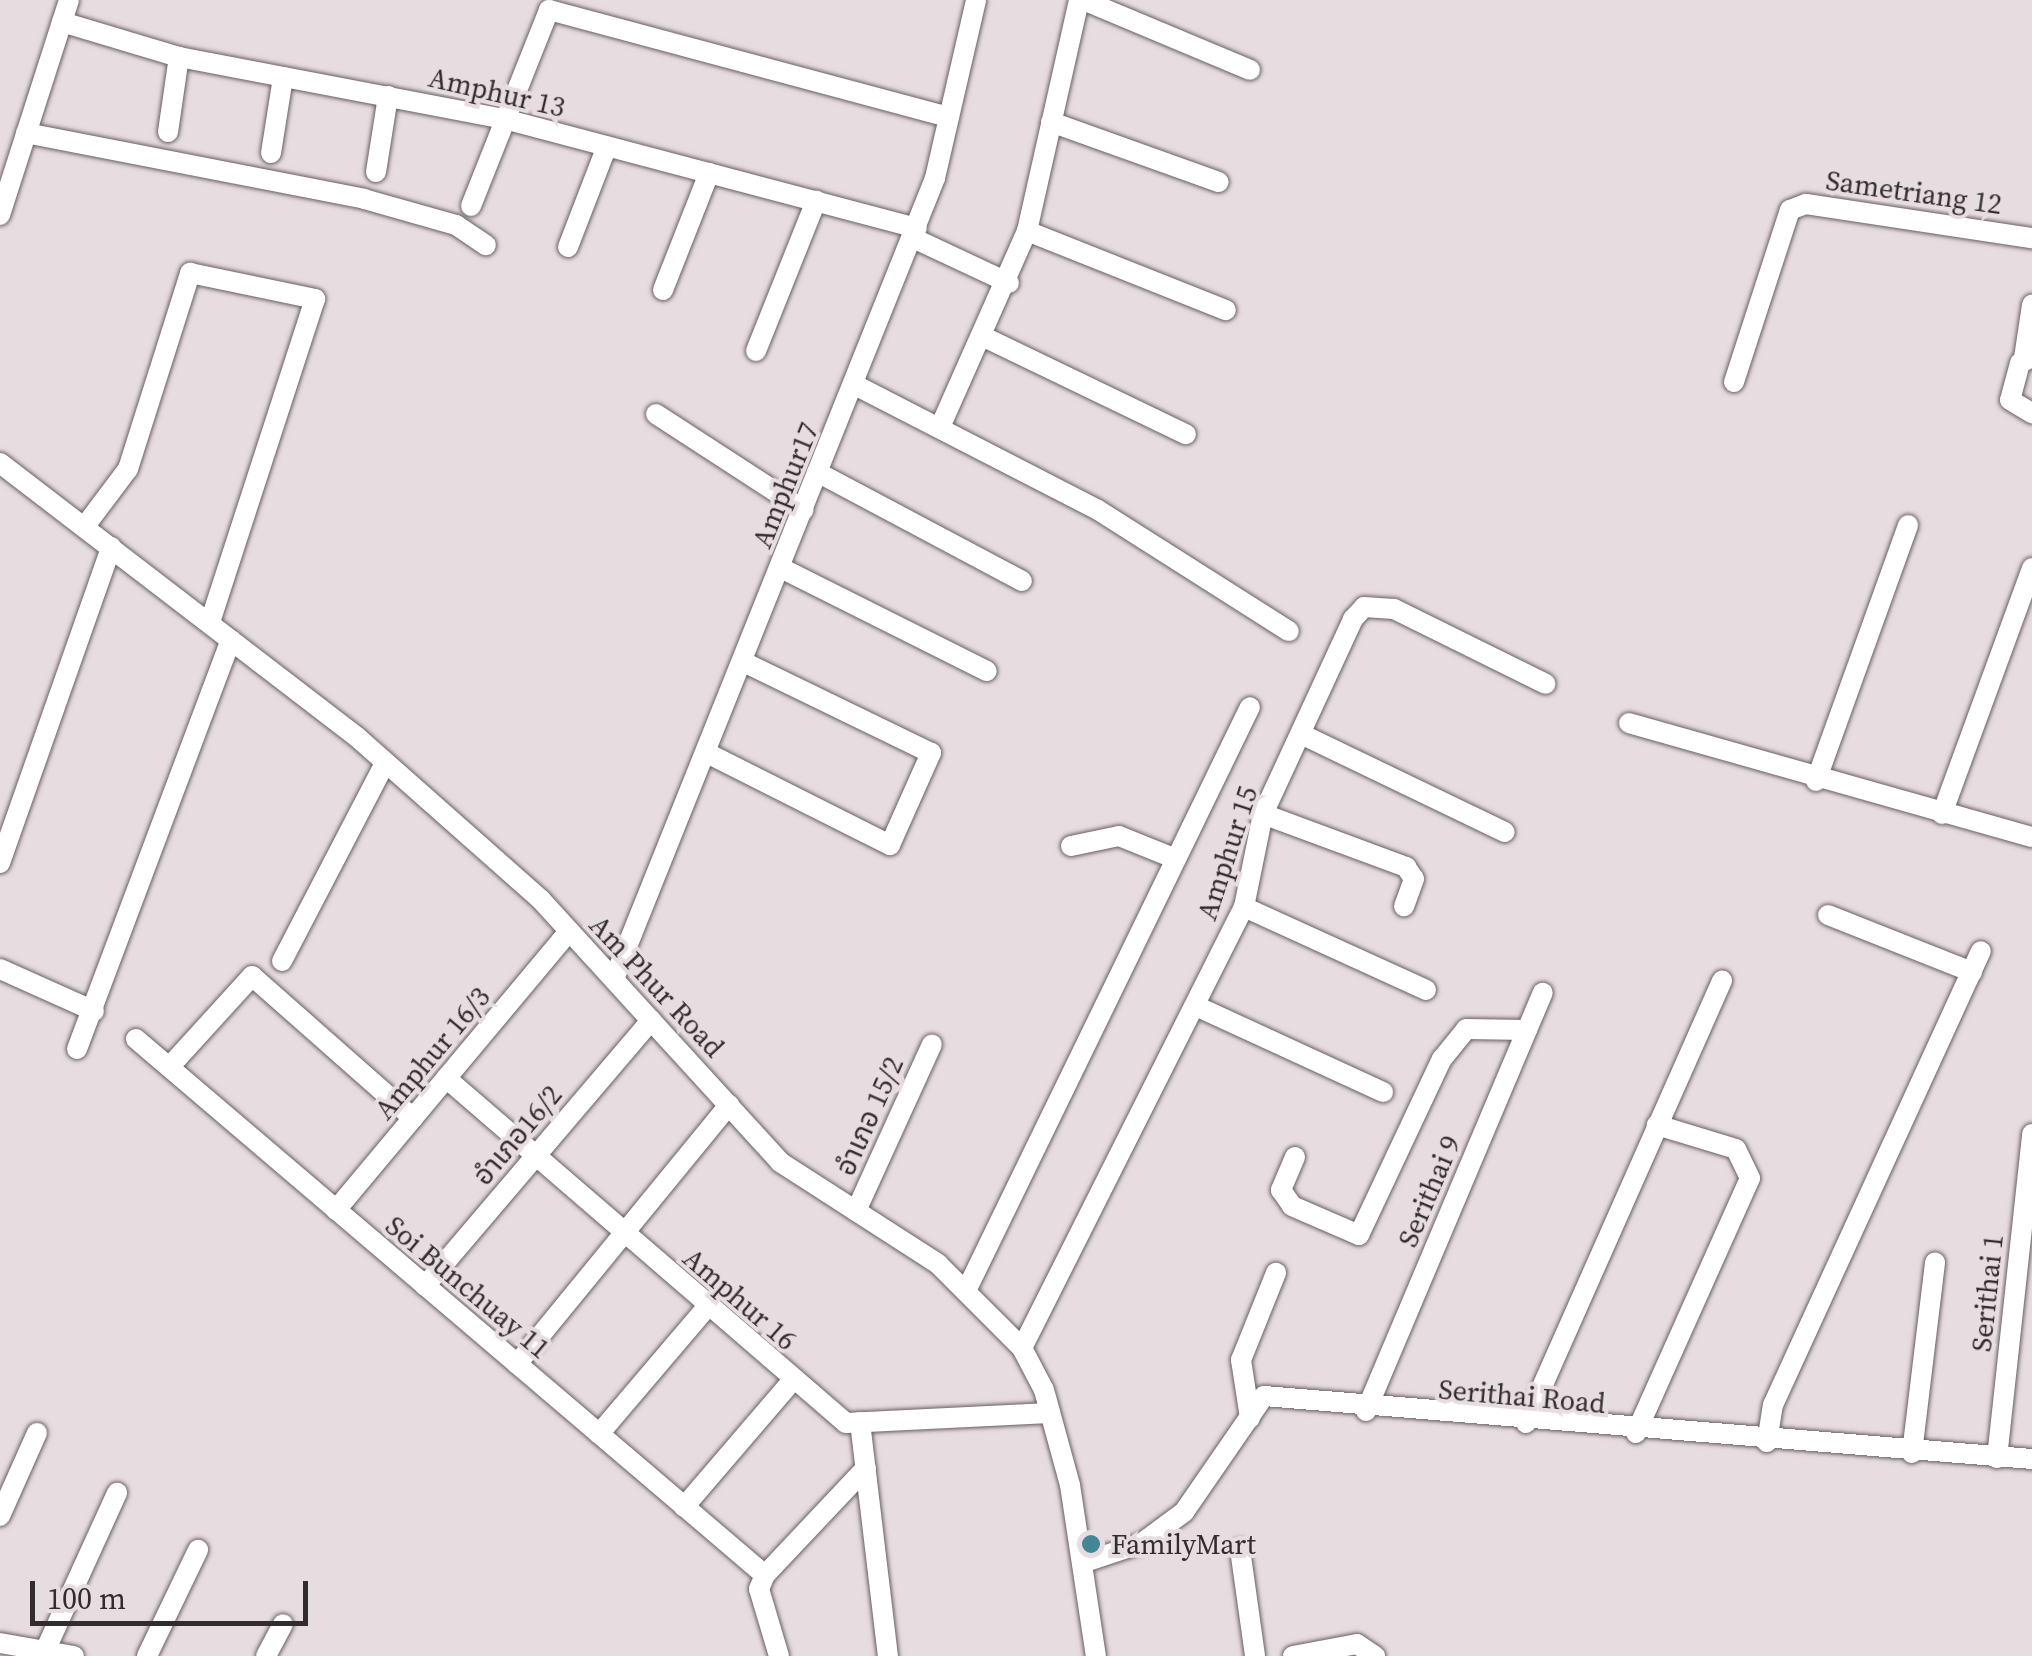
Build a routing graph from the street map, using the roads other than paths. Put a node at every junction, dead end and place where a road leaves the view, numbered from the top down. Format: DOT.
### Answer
graph roads {
  1 [pos="69,0"];
  2 [pos="976,0"];
  3 [pos="1081,0"];
  4 [pos="62,22"];
  5 [pos="179,57"];
  6 [pos="1250,70"];
  7 [pos="283,76"];
  8 [pos="388,96"];
  9 [pos="949,117"];
  10 [pos="504,119"];
  11 [pos="1051,122"];
  12 [pos="168,132"];
  13 [pos="26,133"];
  14 [pos="607,146"];
  15 [pos="271,153"];
  16 [pos="376,172"];
  17 [pos="709,173"];
  18 [pos="1220,182"];
  19 [pos="816,202"];
  20 [pos="470,206"];
  21 [pos="0,215"];
  22 [pos="1027,231"];
  23 [pos="915,233"];
  24 [pos="2032,238"];
  25 [pos="486,245"];
  26 [pos="568,247"];
  27 [pos="1009,283"];
  28 [pos="663,290"];
  29 [pos="2032,306"];
  30 [pos="1226,310"];
  31 [pos="984,337"];
  32 [pos="756,351"];
  33 [pos="2028,358"];
  34 [pos="1734,382"];
  35 [pos="856,385"];
  36 [pos="656,414"];
  37 [pos="2032,414"];
  38 [pos="941,425"];
  39 [pos="1186,434"];
  40 [pos="1,468"];
  41 [pos="816,472"];
  42 [pos="804,510"];
  43 [pos="1908,525"];
  44 [pos="85,526"];
  45 [pos="111,547"];
  46 [pos="781,568"];
  47 [pos="2032,568"];
  48 [pos="1022,581"];
  49 [pos="210,624"];
  50 [pos="1290,631"];
  51 [pos="231,640"];
  52 [pos="744,662"];
  53 [pos="987,671"];
  54 [pos="1546,684"];
  55 [pos="1250,707"];
  56 [pos="1629,722"];
  57 [pos="1301,734"];
  58 [pos="707,753"];
  59 [pos="385,763"];
  60 [pos="1816,781"];
  61 [pos="1263,814"];
  62 [pos="1942,814"];
  63 [pos="1505,832"];
  64 [pos="2032,837"];
  65 [pos="1071,846"];
  66 [pos="1176,859"];
  67 [pos="0,862"];
  68 [pos="1404,906"];
  69 [pos="1244,907"];
  70 [pos="1828,915"];
  71 [pos="570,931"];
  72 [pos="1982,951"];
  73 [pos="282,961"];
  74 [pos="0,968"];
  75 [pos="1972,972"];
  76 [pos="614,979"];
  77 [pos="1722,982"];
  78 [pos="1426,990"];
  79 [pos="1543,994"];
  80 [pos="1196,1006"];
  81 [pos="94,1010"];
  82 [pos="651,1020"];
  83 [pos="1527,1030"];
  84 [pos="136,1039"];
  85 [pos="932,1044"];
  86 [pos="77,1050"];
  87 [pos="172,1064"];
  88 [pos="446,1078"];
  89 [pos="1383,1092"];
  90 [pos="729,1105"];
  91 [pos="413,1118"];
  92 [pos="1657,1124"];
  93 [pos="2032,1134"];
  94 [pos="535,1156"];
  95 [pos="1295,1157"];
  96 [pos="336,1210"];
  97 [pos="856,1211"];
  98 [pos="624,1234"];
  99 [pos="1935,1262"];
  100 [pos="1276,1273"];
  101 [pos="425,1286"];
  102 [pos="966,1291"];
  103 [pos="706,1306"];
  104 [pos="1022,1348"];
  105 [pos="516,1364"];
  106 [pos="792,1381"];
  107 [pos="1366,1411"];
  108 [pos="1050,1412"];
  109 [pos="1250,1418"];
  110 [pos="860,1422"];
  111 [pos="1526,1423"];
  112 [pos="37,1433"];
  113 [pos="1636,1433"];
  114 [pos="599,1434"];
  115 [pos="1766,1442"];
  116 [pos="1912,1454"];
  117 [pos="1997,1458"];
  118 [pos="2032,1459"];
  119 [pos="866,1468"];
  120 [pos="118,1493"];
  121 [pos="2,1505"];
  122 [pos="684,1506"];
  123 [pos="1240,1548"];
  124 [pos="198,1550"];
  125 [pos="1082,1563"];
  126 [pos="765,1575"];
  127 [pos="283,1624"];
  128 [pos="0,1643"];
  129 [pos="45,1651"];
  130 [pos="74,1656"];
  131 [pos="147,1656"];
  132 [pos="266,1656"];
  133 [pos="779,1656"];
  134 [pos="888,1656"];
  135 [pos="1096,1656"];
  136 [pos="1255,1656"];
  137 [pos="1293,1656"];
  138 [pos="1375,1656"];
  1 -- 4 [label="street"];
  2 -- 9 [label="street, Amphur17"];
  3 -- 6 [label="street"];
  3 -- 11 [label="street"];
  4 -- 5 [label="street, Amphur 13"];
  4 -- 13 [label="street"];
  5 -- 7 [label="street, Amphur 13"];
  5 -- 12 [label="street"];
  7 -- 8 [label="street, Amphur 13"];
  7 -- 15 [label="street"];
  8 -- 10 [label="street, Amphur 13"];
  8 -- 16 [label="street"];
  9 -- 10 [label="street"];
  9 -- 23 [label="street, Amphur17"];
  10 -- 14 [label="street, Amphur 13"];
  10 -- 20 [label="street"];
  11 -- 18 [label="street"];
  11 -- 22 [label="street"];
  13 -- 21 [label="street"];
  13 -- 25 [label="street"];
  14 -- 17 [label="street, Amphur 13"];
  14 -- 26 [label="street"];
  17 -- 19 [label="street, Amphur 13"];
  17 -- 28 [label="street"];
  19 -- 23 [label="street, Amphur 13"];
  19 -- 32 [label="street"];
  22 -- 27 [label="street"];
  22 -- 30 [label="street"];
  23 -- 27 [label="street, Amphur 13"];
  23 -- 35 [label="street, Amphur17"];
  24 -- 34 [label="street, Sametriang 12"];
  27 -- 31 [label="street"];
  29 -- 33 [label="street"];
  31 -- 38 [label="street"];
  31 -- 39 [label="street"];
  33 -- 37 [label="street"];
  35 -- 38 [label="street"];
  35 -- 41 [label="street, Amphur17"];
  36 -- 42 [label="street"];
  38 -- 50 [label="street"];
  40 -- 44 [label="street, Am Phur Road"];
  41 -- 42 [label="street, Amphur17"];
  41 -- 48 [label="street"];
  42 -- 46 [label="street, Amphur17"];
  43 -- 60 [label="street"];
  44 -- 45 [label="street, Am Phur Road"];
  44 -- 49 [label="street"];
  45 -- 49 [label="street, Am Phur Road"];
  45 -- 67 [label="street"];
  46 -- 52 [label="street, Amphur17"];
  46 -- 53 [label="street"];
  47 -- 62 [label="street"];
  49 -- 51 [label="street, Am Phur Road"];
  51 -- 59 [label="street, Am Phur Road"];
  51 -- 81 [label="street"];
  52 -- 58 [label="street, Amphur17"];
  52 -- 58 [label="street"];
  54 -- 57 [label="street, Amphur 15"];
  55 -- 66 [label="street"];
  56 -- 60 [label="street"];
  57 -- 61 [label="street, Amphur 15"];
  57 -- 63 [label="street"];
  58 -- 76 [label="street, Amphur17"];
  59 -- 71 [label="street, Am Phur Road"];
  59 -- 73 [label="street"];
  60 -- 62 [label="street"];
  61 -- 68 [label="street"];
  61 -- 69 [label="street, Amphur 15"];
  62 -- 64 [label="street"];
  65 -- 66 [label="street"];
  66 -- 102 [label="street"];
  69 -- 78 [label="street"];
  69 -- 80 [label="street, Amphur 15"];
  70 -- 75 [label="street"];
  71 -- 76 [label="street, Am Phur Road"];
  71 -- 88 [label="street, Amphur 16/3"];
  72 -- 75 [label="street"];
  74 -- 81 [label="street"];
  75 -- 115 [label="street"];
  76 -- 82 [label="street, Am Phur Road"];
  77 -- 92 [label="street"];
  79 -- 83 [label="street, Serithai 9"];
  80 -- 89 [label="street"];
  80 -- 104 [label="street, Amphur 15"];
  81 -- 86 [label="street"];
  82 -- 90 [label="street, Am Phur Road"];
  82 -- 94 [label="street, อำเภอ16/2"];
  83 -- 95 [label="street"];
  83 -- 107 [label="street, Serithai 9"];
  84 -- 87 [label="street, Soi Bunchuay 11"];
  85 -- 97 [label="street, อำเภอ 15/2"];
  87 -- 91 [label="street"];
  87 -- 96 [label="street, Soi Bunchuay 11"];
  88 -- 91 [label="street, Amphur 16/3"];
  88 -- 94 [label="street, Amphur 16"];
  90 -- 97 [label="street, Am Phur Road"];
  90 -- 98 [label="street"];
  91 -- 96 [label="street, Amphur 16/3"];
  92 -- 111 [label="street"];
  92 -- 113 [label="street"];
  93 -- 117 [label="street, Serithai 1"];
  94 -- 98 [label="street, Amphur 16"];
  94 -- 101 [label="street, อำเภอ16/2"];
  96 -- 101 [label="street, Soi Bunchuay 11"];
  97 -- 102 [label="street, Am Phur Road"];
  98 -- 103 [label="street, Amphur 16"];
  98 -- 105 [label="street"];
  99 -- 116 [label="street"];
  100 -- 109 [label="street"];
  101 -- 105 [label="street, Soi Bunchuay 11"];
  102 -- 104 [label="street, Am Phur Road"];
  103 -- 106 [label="street, Amphur 16"];
  103 -- 114 [label="street"];
  104 -- 108 [label="street, Am Phur Road"];
  105 -- 114 [label="street, Soi Bunchuay 11"];
  106 -- 110 [label="street, Amphur 16"];
  106 -- 122 [label="street"];
  107 -- 109 [label="street, Serithai Road"];
  107 -- 111 [label="street, Serithai Road"];
  108 -- 110 [label="street, Amphur 16"];
  108 -- 125 [label="street, Am Phur Road"];
  109 -- 125 [label="street, Serithai Road"];
  110 -- 119 [label="street"];
  111 -- 113 [label="street, Serithai Road"];
  112 -- 121 [label="street"];
  113 -- 115 [label="street, Serithai Road"];
  114 -- 122 [label="street, Soi Bunchuay 11"];
  115 -- 116 [label="street, Serithai Road"];
  116 -- 117 [label="street, Serithai Road"];
  117 -- 118 [label="street, Serithai Road"];
  119 -- 126 [label="street"];
  119 -- 134 [label="street"];
  120 -- 129 [label="street"];
  122 -- 126 [label="street, Soi Bunchuay 11"];
  123 -- 136 [label="street"];
  124 -- 131 [label="street"];
  125 -- 135 [label="street, Am Phur Road"];
  126 -- 133 [label="street"];
  127 -- 132 [label="street"];
  128 -- 129 [label="street"];
  129 -- 130 [label="street"];
  137 -- 138 [label="street"];
}
